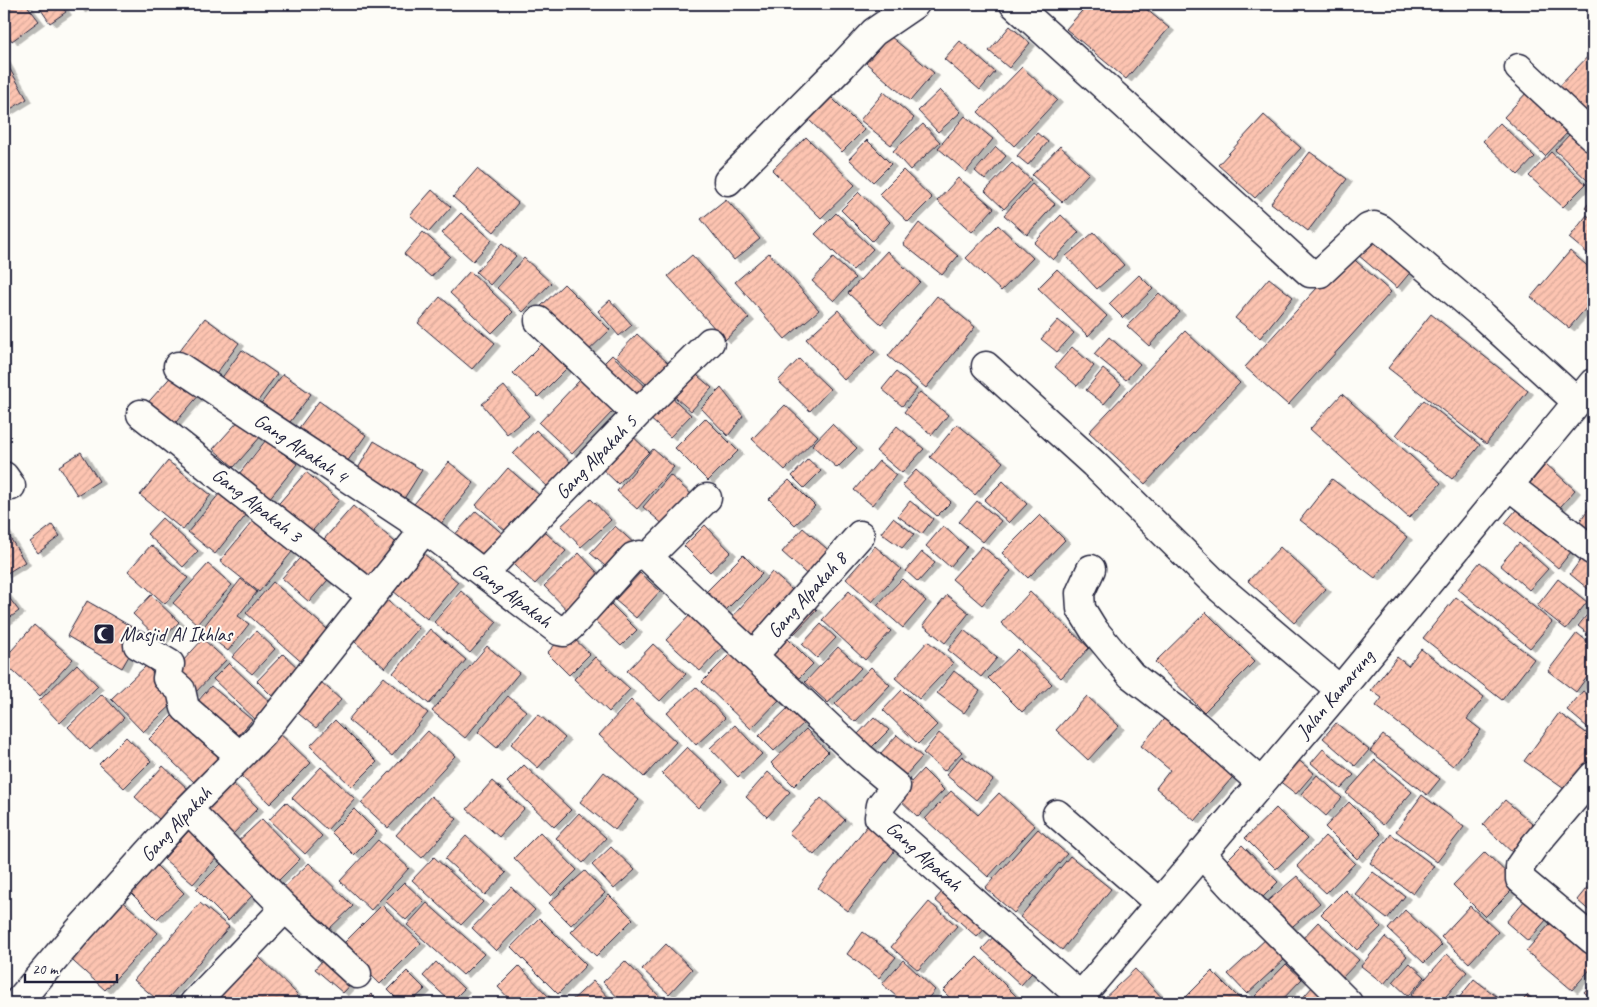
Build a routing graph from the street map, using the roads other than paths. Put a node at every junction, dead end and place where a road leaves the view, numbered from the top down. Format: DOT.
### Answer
graph roads {
  1 [pos="915,4"];
  2 [pos="1014,4"];
  3 [pos="1519,68"];
  4 [pos="1593,137"];
  5 [pos="728,181"];
  6 [pos="539,321"];
  7 [pos="710,342"];
  8 [pos="178,366"];
  9 [pos="986,366"];
  10 [pos="1585,392"];
  11 [pos="141,414"];
  12 [pos="637,414"];
  13 [pos="1508,485"];
  14 [pos="707,498"];
  15 [pos="425,530"];
  16 [pos="860,535"];
  17 [pos="1593,551"];
  18 [pos="648,558"];
  19 [pos="1091,569"];
  20 [pos="484,574"];
  21 [pos="372,596"];
  22 [pos="138,645"];
  23 [pos="754,656"];
  24 [pos="1340,690"];
  25 [pos="240,756"];
  26 [pos="1593,776"];
  27 [pos="1260,782"];
  28 [pos="188,809"];
  29 [pos="1057,814"];
  30 [pos="1201,853"];
  31 [pos="1159,903"];
  32 [pos="285,908"];
  33 [pos="1593,940"];
  34 [pos="357,974"];
  35 [pos="1078,1000"];
  36 [pos="17,1003"];
  37 [pos="194,1003"];
  38 [pos="1348,1003"];
  1 -- 5 [label="street"];
  2 -- 10 [label="street"];
  3 -- 4 [label="street"];
  6 -- 12 [label="street"];
  7 -- 12 [label="street, Gang Alpakah 5"];
  8 -- 15 [label="street, Gang Alpakah 4"];
  9 -- 24 [label="street"];
  10 -- 13 [label="street, Jalan Kamarung"];
  11 -- 21 [label="street, Gang Alpakah 3"];
  12 -- 20 [label="street, Gang Alpakah 5"];
  13 -- 17 [label="street"];
  13 -- 24 [label="street, Jalan Kamarung"];
  14 -- 18 [label="street"];
  15 -- 20 [label="street, Gang Alpakah"];
  15 -- 21 [label="street, Gang Alpakah"];
  16 -- 23 [label="street, Gang Alpakah 8"];
  18 -- 20 [label="street, Gang Alpakah"];
  18 -- 23 [label="street, Gang Alpakah"];
  19 -- 27 [label="street"];
  21 -- 25 [label="street, Gang Alpakah"];
  22 -- 25 [label="street"];
  23 -- 35 [label="street, Gang Alpakah"];
  24 -- 27 [label="street, Jalan Kamarung"];
  25 -- 28 [label="street, Gang Alpakah"];
  26 -- 33 [label="street"];
  27 -- 30 [label="street, Jalan Kamarung"];
  28 -- 32 [label="street"];
  28 -- 36 [label="street, Gang Alpakah"];
  29 -- 31 [label="street"];
  30 -- 31 [label="street, Jalan Kamarung"];
  30 -- 38 [label="street"];
  31 -- 35 [label="street, Jalan Kamarung"];
  32 -- 34 [label="street"];
  32 -- 37 [label="street"];
}
